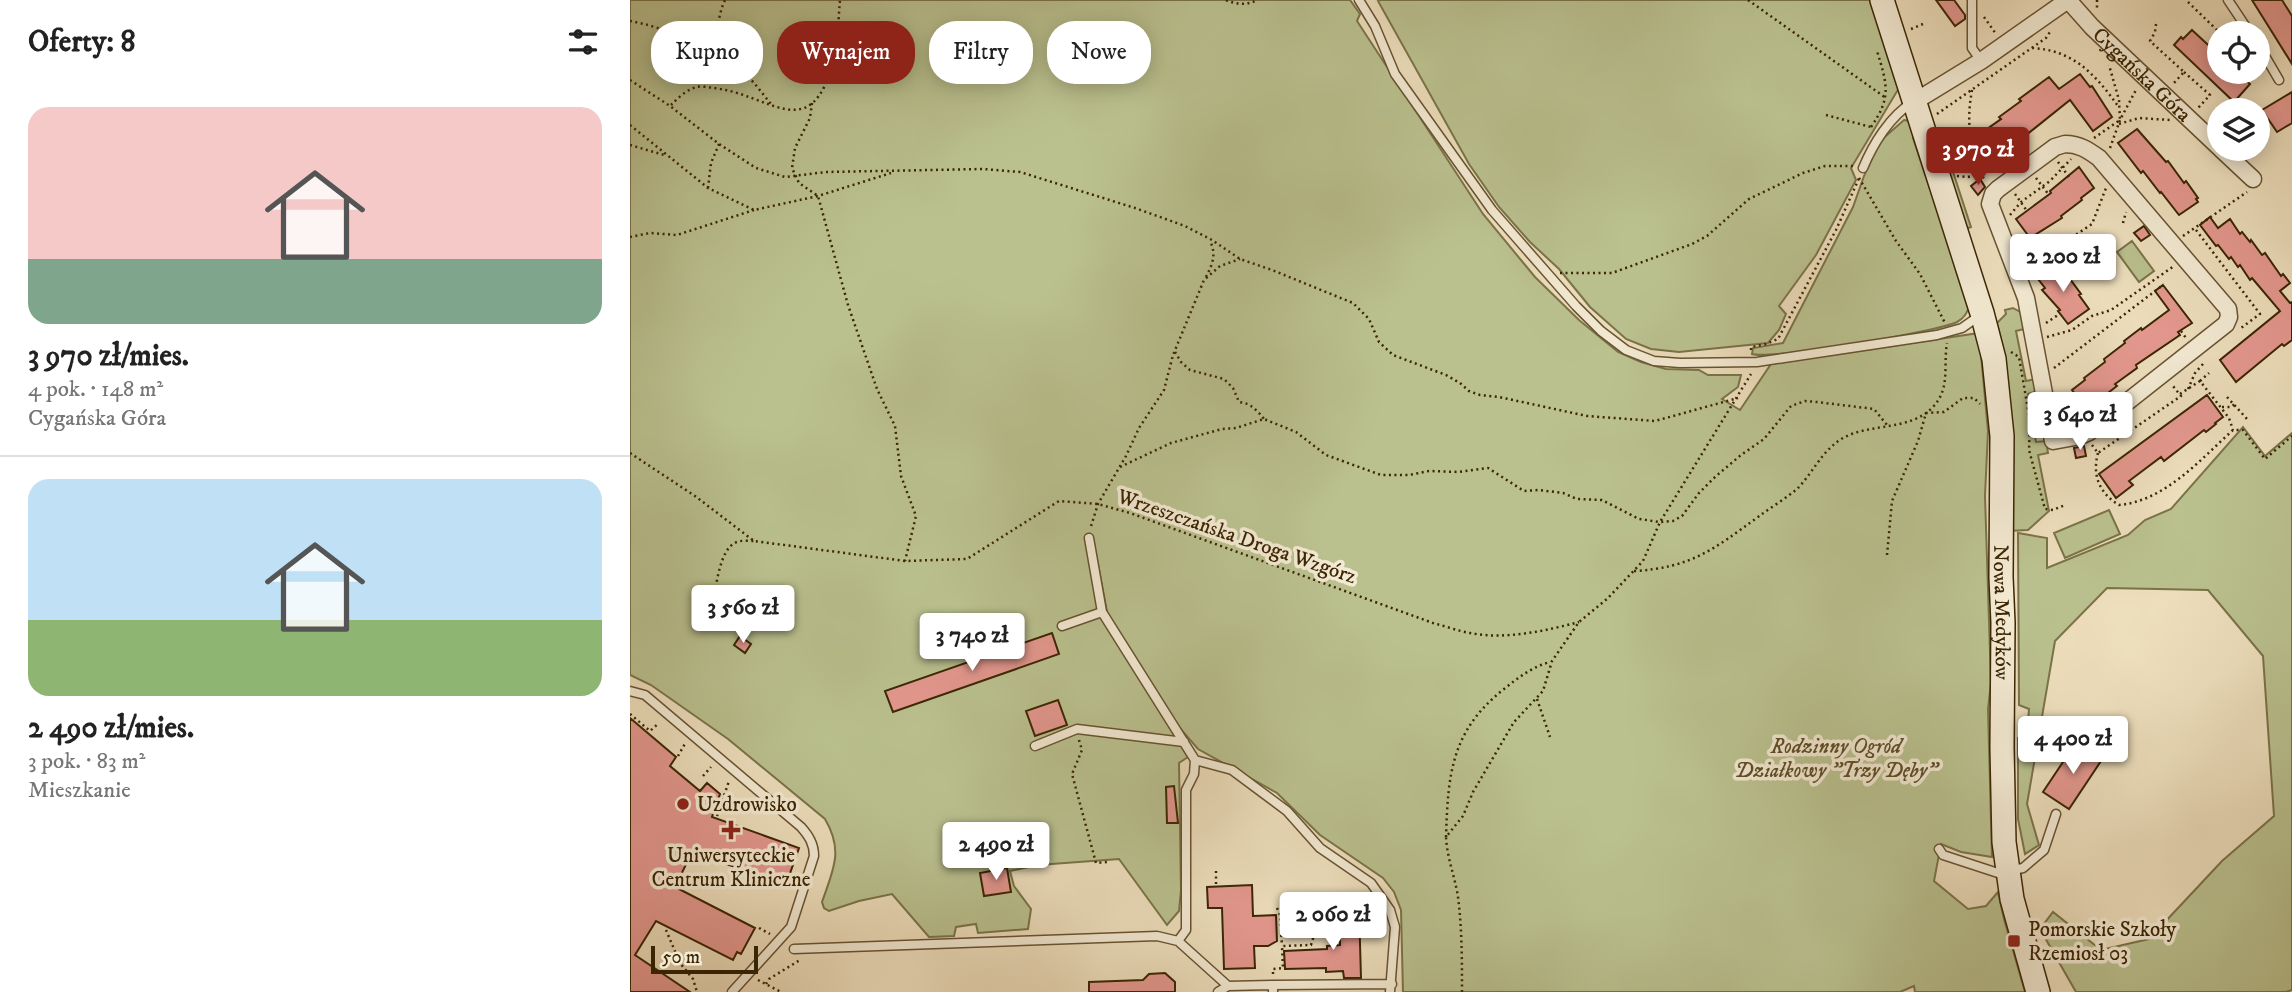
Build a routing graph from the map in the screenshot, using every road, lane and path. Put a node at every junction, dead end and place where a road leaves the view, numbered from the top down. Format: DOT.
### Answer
graph roads {
  1 [pos="725,0"];
  2 [pos="840,0"];
  3 [pos="1226,0"];
  4 [pos="1258,0"];
  5 [pos="1359,0"];
  6 [pos="1748,0"];
  7 [pos="1882,0"];
  8 [pos="1972,0"];
  9 [pos="2228,0"];
  10 [pos="2188,2"];
  11 [pos="630,21"];
  12 [pos="719,21"];
  13 [pos="2208,21"];
  14 [pos="2242,21"];
  15 [pos="2156,23"];
  16 [pos="1923,24"];
  17 [pos="651,25"];
  18 [pos="1909,29"];
  19 [pos="2046,38"];
  20 [pos="2004,45"];
  21 [pos="2032,48"];
  22 [pos="1877,51"];
  23 [pos="2118,51"];
  24 [pos="1981,61"];
  25 [pos="2270,65"];
  26 [pos="2184,72"];
  27 [pos="2143,75"];
  28 [pos="630,80"];
  29 [pos="2279,80"];
  30 [pos="753,84"];
  31 [pos="1972,90"];
  32 [pos="2164,94"];
  33 [pos="1886,98"];
  34 [pos="1914,102"];
  35 [pos="812,103"];
  36 [pos="2201,105"];
  37 [pos="670,106"];
  38 [pos="773,106"];
  39 [pos="2120,109"];
  40 [pos="2180,110"];
  41 [pos="1826,115"];
  42 [pos="1937,115"];
  43 [pos="2119,122"];
  44 [pos="630,125"];
  45 [pos="1969,129"];
  46 [pos="2207,136"];
  47 [pos="719,144"];
  48 [pos="630,145"];
  49 [pos="2081,147"];
  50 [pos="667,156"];
  51 [pos="2231,161"];
  52 [pos="1863,168"];
  53 [pos="2108,169"];
  54 [pos="2013,170"];
  55 [pos="894,172"];
  56 [pos="2032,173"];
  57 [pos="1981,174"];
  58 [pos="795,176"];
  59 [pos="1957,176"];
  60 [pos="1968,177"];
  61 [pos="1859,178"];
  62 [pos="2251,185"];
  63 [pos="2042,187"];
  64 [pos="708,188"];
  65 [pos="2011,189"];
  66 [pos="2049,195"];
  67 [pos="818,196"];
  68 [pos="2021,202"];
  69 [pos="754,210"];
  70 [pos="2027,211"];
  71 [pos="2006,222"];
  72 [pos="2196,230"];
  73 [pos="2200,235"];
  74 [pos="630,237"];
  75 [pos="1209,239"];
  76 [pos="2173,244"];
  77 [pos="2018,254"];
  78 [pos="1240,259"];
  79 [pos="2182,263"];
  80 [pos="1544,271"];
  81 [pos="1204,280"];
  82 [pos="2162,285"];
  83 [pos="1982,313"];
  84 [pos="2058,315"];
  85 [pos="2040,327"];
  86 [pos="1949,332"];
  87 [pos="2042,337"];
  88 [pos="2006,351"];
  89 [pos="1174,352"];
  90 [pos="1757,362"];
  91 [pos="2203,364"];
  92 [pos="2049,372"];
  93 [pos="2164,373"];
  94 [pos="2210,373"];
  95 [pos="2200,381"];
  96 [pos="2188,389"];
  97 [pos="2180,395"];
  98 [pos="2227,397"];
  99 [pos="1738,398"];
  100 [pos="2059,401"];
  101 [pos="2235,404"];
  102 [pos="2220,406"];
  103 [pos="1984,407"];
  104 [pos="1926,413"];
  105 [pos="1264,419"];
  106 [pos="2248,420"];
  107 [pos="1887,425"];
  108 [pos="2233,430"];
  109 [pos="2084,435"];
  110 [pos="2292,436"];
  111 [pos="630,453"];
  112 [pos="2098,453"];
  113 [pos="1120,467"];
  114 [pos="1098,504"];
  115 [pos="2064,505"];
  116 [pos="1660,522"];
  117 [pos="1089,538"];
  118 [pos="754,541"];
  119 [pos="1887,555"];
  120 [pos="905,561"];
  121 [pos="1634,571"];
  122 [pos="712,603"];
  123 [pos="1102,612"];
  124 [pos="1579,622"];
  125 [pos="1062,626"];
  126 [pos="1552,661"];
  127 [pos="630,691"];
  128 [pos="1537,699"];
  129 [pos="630,714"];
  130 [pos="655,715"];
  131 [pos="1077,729"];
  132 [pos="678,735"];
  133 [pos="1550,737"];
  134 [pos="1184,742"];
  135 [pos="1035,746"];
  136 [pos="678,756"];
  137 [pos="1195,760"];
  138 [pos="713,764"];
  139 [pos="703,776"];
  140 [pos="730,778"];
  141 [pos="2056,814"];
  142 [pos="717,816"];
  143 [pos="1446,837"];
  144 [pos="1939,849"];
  145 [pos="1107,862"];
  146 [pos="1216,871"];
  147 [pos="2008,872"];
  148 [pos="1216,886"];
  149 [pos="1277,908"];
  150 [pos="777,926"];
  151 [pos="759,928"];
  152 [pos="1316,929"];
  153 [pos="666,930"];
  154 [pos="1178,941"];
  155 [pos="1282,946"];
  156 [pos="793,949"];
  157 [pos="820,949"];
  158 [pos="1273,969"];
  159 [pos="1228,986"];
  160 [pos="1273,988"];
  161 [pos="1391,988"];
  162 [pos="696,992"];
  163 [pos="732,992"];
  164 [pos="781,992"];
  165 [pos="1218,992"];
  166 [pos="1462,992"];
  167 [pos="2038,992"];
  1 -- 12 [label="path"];
  2 -- 35 [label="path"];
  3 -- 4 [label="path"];
  5 -- 80 [label="lane"];
  6 -- 33 [label="path"];
  7 -- 34 [label="street"];
  8 -- 20 [label="path"];
  8 -- 24 [label="lane"];
  9 -- 14 [label="lane"];
  10 -- 13 [label="path"];
  11 -- 17 [label="path"];
  15 -- 26 [label="path"];
  16 -- 18 [label="path"];
  19 -- 21 [label="path"];
  20 -- 23 [label="street, Cygańska Góra"];
  20 -- 24 [label="street, Cygańska Góra"];
  21 -- 31 [label="path"];
  21 -- 39 [label="path"];
  22 -- 33 [label="path"];
  23 -- 27 [label="street, Cygańska Góra"];
  23 -- 39 [label="path"];
  24 -- 34 [label="street, Cygańska Góra"];
  25 -- 29 [label="lane"];
  26 -- 32 [label="path"];
  26 -- 36 [label="path"];
  27 -- 32 [label="street, Cygańska Góra"];
  27 -- 43 [label="path"];
  28 -- 37 [label="path"];
  30 -- 38 [label="path"];
  31 -- 42 [label="path"];
  31 -- 45 [label="path"];
  32 -- 40 [label="street, Cygańska Góra"];
  33 -- 41 [label="path"];
  34 -- 52 [label="lane"];
  34 -- 83 [label="street"];
  35 -- 38 [label="path"];
  35 -- 58 [label="path"];
  37 -- 38 [label="path"];
  37 -- 47 [label="path"];
  39 -- 43 [label="path"];
  40 -- 43 [label="path"];
  40 -- 46 [label="street, Cygańska Góra"];
  43 -- 49 [label="path"];
  43 -- 53 [label="path"];
  44 -- 50 [label="path"];
  45 -- 54 [label="path"];
  45 -- 57 [label="path"];
  47 -- 58 [label="path"];
  47 -- 64 [label="path"];
  48 -- 50 [label="path"];
  49 -- 53 [label="street"];
  49 -- 63 [label="path"];
  49 -- 109 [label="street"];
  50 -- 64 [label="path"];
  51 -- 62 [label="street, Cygańska Góra"];
  52 -- 61 [label="path"];
  52 -- 80 [label="path"];
  53 -- 76 [label="street"];
  53 -- 77 [label="path"];
  55 -- 58 [label="path"];
  55 -- 67 [label="path"];
  55 -- 75 [label="path"];
  56 -- 63 [label="path"];
  58 -- 67 [label="path"];
  59 -- 60 [label="path"];
  61 -- 86 [label="path"];
  61 -- 90 [label="path"];
  62 -- 72 [label="path"];
  63 -- 66 [label="path"];
  63 -- 68 [label="path"];
  64 -- 69 [label="path"];
  65 -- 68 [label="path"];
  67 -- 69 [label="path"];
  67 -- 120 [label="path"];
  68 -- 70 [label="path"];
  68 -- 71 [label="path"];
  69 -- 74 [label="path"];
  72 -- 73 [label="path"];
  72 -- 76 [label="path"];
  75 -- 78 [label="path"];
  75 -- 81 [label="path"];
  76 -- 79 [label="street"];
  78 -- 81 [label="path"];
  78 -- 99 [label="path"];
  79 -- 87 [label="path"];
  79 -- 93 [label="street"];
  80 -- 90 [label="lane"];
  81 -- 89 [label="path"];
  82 -- 92 [label="path"];
  83 -- 86 [label="lane"];
  83 -- 147 [label="street, Nowa Medyków"];
  84 -- 85 [label="path"];
  86 -- 90 [label="lane"];
  86 -- 104 [label="path"];
  88 -- 115 [label="path"];
  89 -- 105 [label="path"];
  89 -- 113 [label="path"];
  90 -- 99 [label="path"];
  91 -- 96 [label="path"];
  93 -- 97 [label="path"];
  93 -- 109 [label="street"];
  94 -- 95 [label="path"];
  95 -- 96 [label="path"];
  95 -- 102 [label="path"];
  96 -- 97 [label="path"];
  97 -- 112 [label="path"];
  98 -- 101 [label="path"];
  99 -- 116 [label="path"];
  100 -- 109 [label="path"];
  101 -- 102 [label="path"];
  101 -- 106 [label="path"];
  102 -- 108 [label="path"];
  103 -- 104 [label="path"];
  104 -- 107 [label="path"];
  104 -- 119 [label="path"];
  105 -- 113 [label="path"];
  105 -- 116 [label="path"];
  107 -- 116 [label="path"];
  107 -- 121 [label="path"];
  108 -- 110 [label="path"];
  108 -- 112 [label="path"];
  109 -- 112 [label="path"];
  111 -- 118 [label="path, Wrzeszczańska Droga Wzgórz"];
  113 -- 114 [label="path"];
  114 -- 117 [label="path"];
  114 -- 120 [label="path, Wrzeszczańska Droga Wzgórz"];
  114 -- 124 [label="path, Wrzeszczańska Droga Wzgórz"];
  116 -- 121 [label="path"];
  117 -- 123 [label="lane"];
  118 -- 120 [label="path, Wrzeszczańska Droga Wzgórz"];
  118 -- 122 [label="path"];
  121 -- 124 [label="path"];
  123 -- 125 [label="lane"];
  123 -- 134 [label="lane"];
  124 -- 126 [label="path"];
  126 -- 128 [label="path"];
  126 -- 143 [label="path"];
  127 -- 163 [label="lane"];
  128 -- 133 [label="path"];
  128 -- 143 [label="path"];
  129 -- 130 [label="path"];
  131 -- 134 [label="lane"];
  131 -- 135 [label="lane"];
  131 -- 145 [label="path"];
  132 -- 136 [label="path"];
  134 -- 137 [label="lane"];
  137 -- 154 [label="lane"];
  137 -- 161 [label="lane"];
  138 -- 139 [label="path"];
  140 -- 142 [label="path"];
  141 -- 147 [label="lane"];
  143 -- 166 [label="path"];
  144 -- 147 [label="lane"];
  146 -- 148 [label="path"];
  147 -- 167 [label="street, Nowa Medyków"];
  149 -- 155 [label="path"];
  150 -- 151 [label="path"];
  152 -- 155 [label="path"];
  153 -- 162 [label="path"];
  154 -- 157 [label="lane"];
  154 -- 159 [label="lane"];
  155 -- 158 [label="path"];
  156 -- 157 [label="lane"];
  157 -- 164 [label="path"];
  159 -- 160 [label="lane"];
  159 -- 165 [label="lane"];
  160 -- 161 [label="lane"];
}
